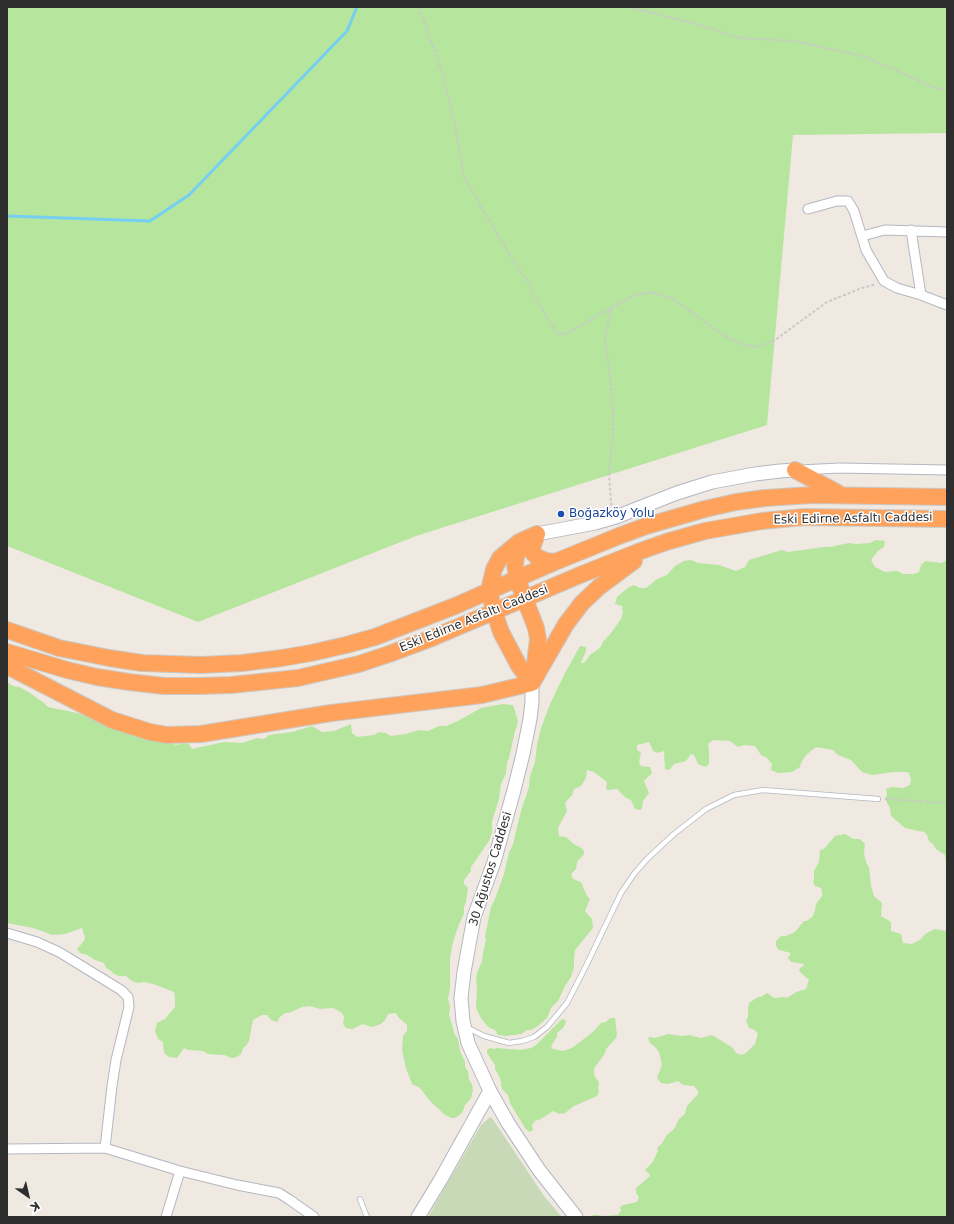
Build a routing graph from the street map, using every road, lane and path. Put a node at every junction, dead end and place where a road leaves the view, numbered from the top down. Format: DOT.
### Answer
graph roads {
  1 [pos="418,7"];
  2 [pos="629,7"];
  3 [pos="947,90"];
  4 [pos="808,209"];
  5 [pos="911,230"];
  6 [pos="947,232"];
  7 [pos="862,236"];
  8 [pos="884,281"];
  9 [pos="921,295"];
  10 [pos="947,305"];
  11 [pos="611,308"];
  12 [pos="795,470"];
  13 [pos="947,470"];
  14 [pos="842,495"];
  15 [pos="947,497"];
  16 [pos="616,517"];
  17 [pos="944,519"];
  18 [pos="537,534"];
  19 [pos="666,542"];
  20 [pos="555,562"];
  21 [pos="516,579"];
  22 [pos="489,590"];
  23 [pos="524,599"];
  24 [pos="494,611"];
  25 [pos="7,630"];
  26 [pos="7,652"];
  27 [pos="7,666"];
  28 [pos="532,683"];
  29 [pos="878,799"];
  30 [pos="947,803"];
  31 [pos="7,934"];
  32 [pos="465,1027"];
  33 [pos="490,1092"];
  34 [pos="105,1148"];
  35 [pos="7,1149"];
  36 [pos="180,1171"];
  37 [pos="360,1199"];
  38 [pos="420,1216"];
  39 [pos="166,1217"];
  40 [pos="314,1217"];
  41 [pos="367,1217"];
  42 [pos="576,1217"];
  1 -- 11 [label="path"];
  2 -- 3 [label="path"];
  4 -- 7 [label="street"];
  5 -- 6 [label="street"];
  5 -- 7 [label="street"];
  5 -- 9 [label="street"];
  7 -- 8 [label="street"];
  8 -- 9 [label="street"];
  8 -- 11 [label="path"];
  9 -- 10 [label="street"];
  11 -- 16 [label="path"];
  12 -- 13 [label="street"];
  12 -- 14 [label="highway"];
  12 -- 16 [label="main road"];
  14 -- 15 [label="highway, Eski Edirne Asfaltı Caddesi"];
  14 -- 20 [label="highway, Eski Edirne Asfaltı Caddesi"];
  16 -- 18 [label="main road"];
  17 -- 19 [label="highway, Eski Edirne Asfaltı Caddesi"];
  18 -- 20 [label="highway"];
  18 -- 21 [label="highway"];
  18 -- 22 [label="highway"];
  19 -- 23 [label="highway, Eski Edirne Asfaltı Caddesi"];
  19 -- 28 [label="highway"];
  20 -- 21 [label="highway, Eski Edirne Asfaltı Caddesi"];
  21 -- 22 [label="highway, Eski Edirne Asfaltı Caddesi"];
  21 -- 23 [label="highway"];
  22 -- 24 [label="highway"];
  22 -- 25 [label="highway, Eski Edirne Asfaltı Caddesi"];
  23 -- 24 [label="highway, Eski Edirne Asfaltı Caddesi"];
  23 -- 28 [label="highway"];
  24 -- 26 [label="highway, Eski Edirne Asfaltı Caddesi"];
  24 -- 28 [label="highway"];
  27 -- 28 [label="highway"];
  28 -- 32 [label="main road, 30 Ağustos Caddesi"];
  29 -- 30 [label="path"];
  29 -- 32 [label="lane"];
  31 -- 34 [label="street"];
  32 -- 33 [label="main road, 30 Ağustos Caddesi"];
  33 -- 38 [label="main road"];
  33 -- 42 [label="main road, 30 Ağustos Caddesi"];
  34 -- 35 [label="street"];
  34 -- 36 [label="street"];
  36 -- 39 [label="street"];
  36 -- 40 [label="street"];
  37 -- 41 [label="lane"];
}
